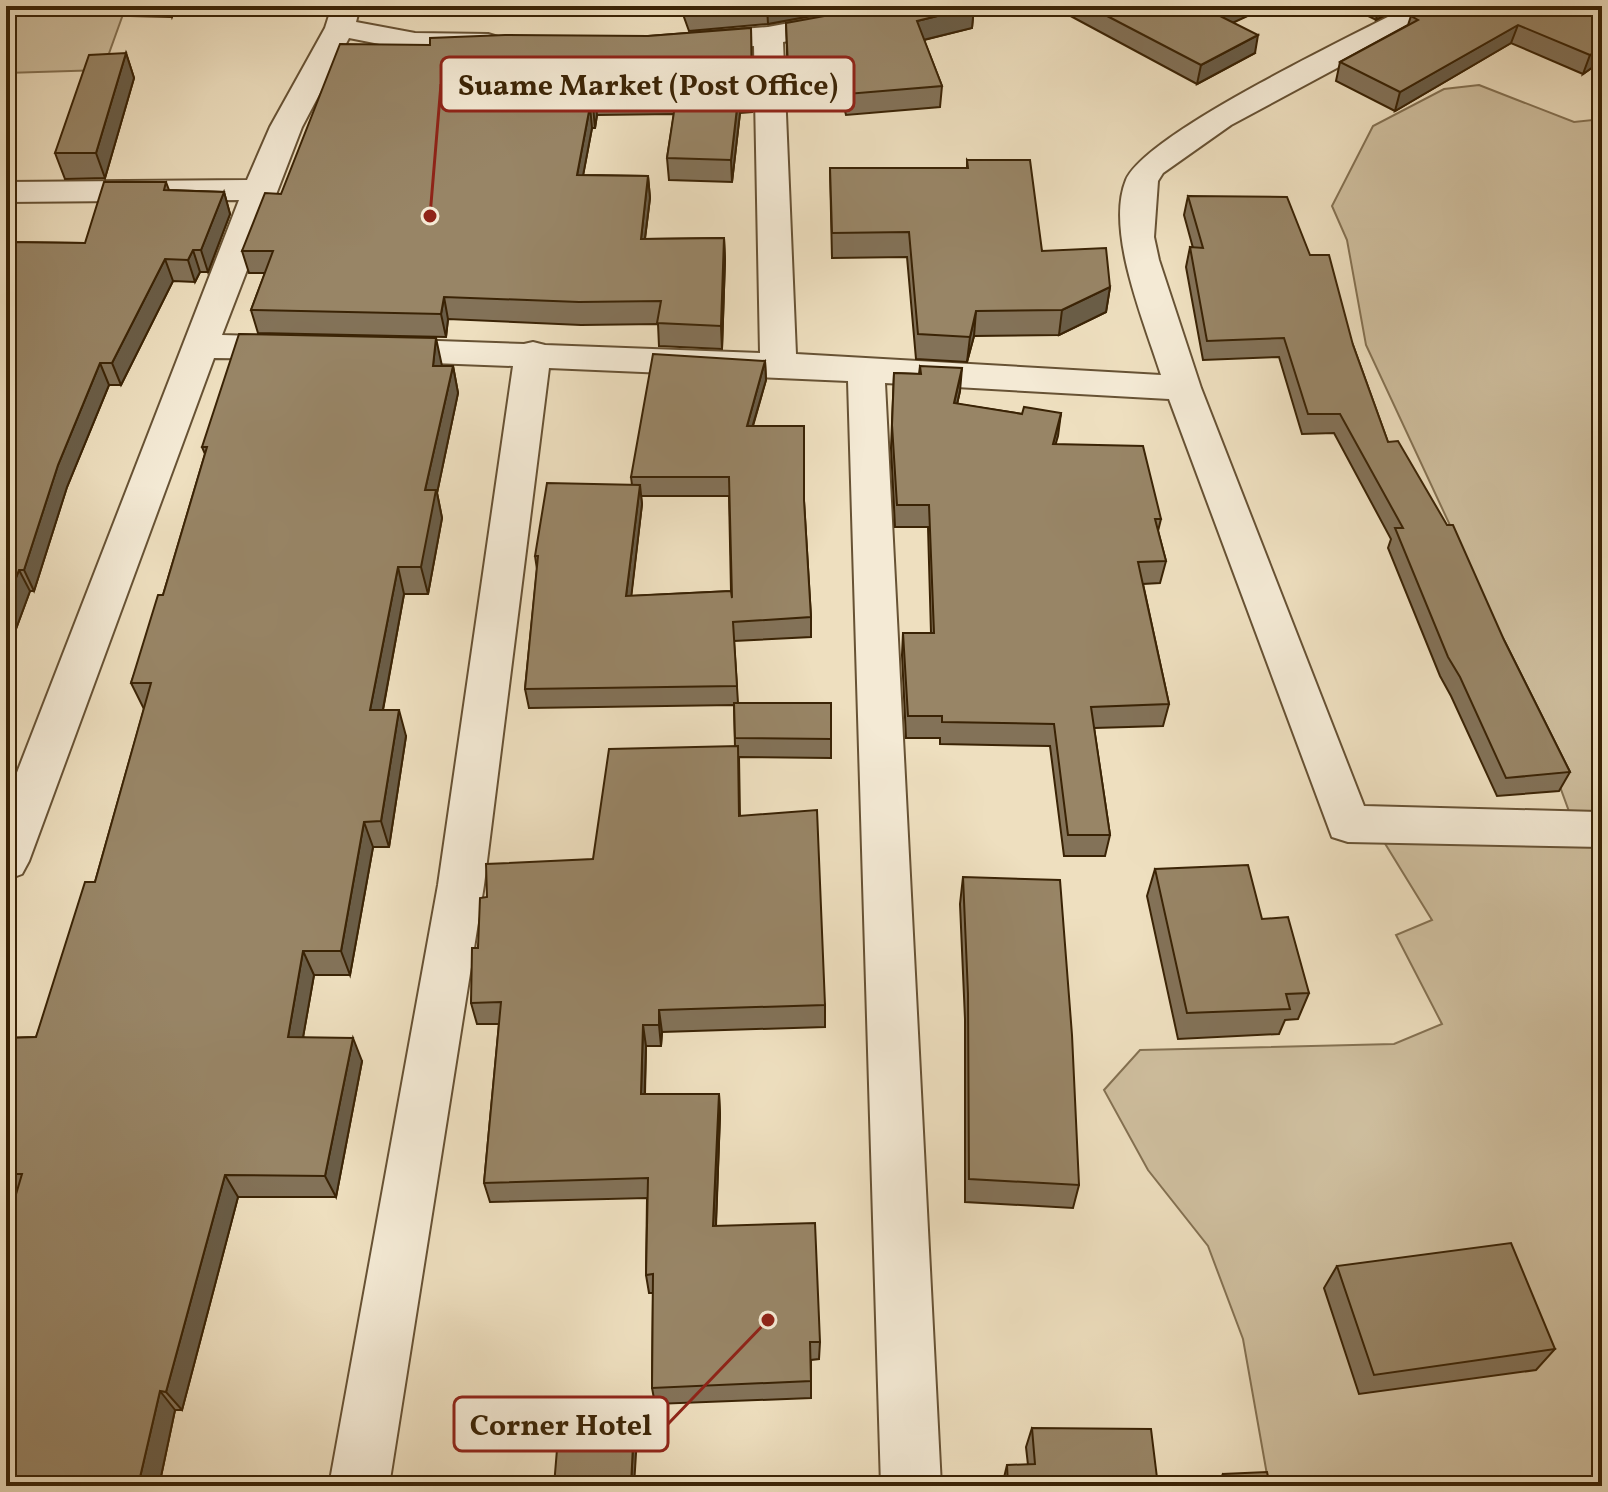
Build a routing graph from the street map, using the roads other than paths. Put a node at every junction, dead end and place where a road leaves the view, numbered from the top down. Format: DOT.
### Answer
graph roads {
  1 [pos="927,6"];
  2 [pos="1431,6"];
  3 [pos="343,17"];
  4 [pos="768,36"];
  5 [pos="509,44"];
  6 [pos="665,45"];
  7 [pos="259,190"];
  8 [pos="6,192"];
  9 [pos="202,346"];
  10 [pos="533,353"];
  11 [pos="778,365"];
  12 [pos="866,369"];
  13 [pos="1183,388"];
  14 [pos="1598,830"];
  15 [pos="6,861"];
  16 [pos="359,1486"];
  17 [pos="911,1486"];
  1 -- 4 [label="street"];
  2 -- 13 [label="street"];
  3 -- 5 [label="street"];
  3 -- 7 [label="street"];
  4 -- 6 [label="street"];
  4 -- 11 [label="street"];
  7 -- 8 [label="street"];
  7 -- 9 [label="street"];
  9 -- 10 [label="street"];
  9 -- 15 [label="street"];
  10 -- 11 [label="street"];
  10 -- 16 [label="street"];
  11 -- 12 [label="street"];
  12 -- 13 [label="street"];
  12 -- 17 [label="street"];
  13 -- 14 [label="street"];
}
